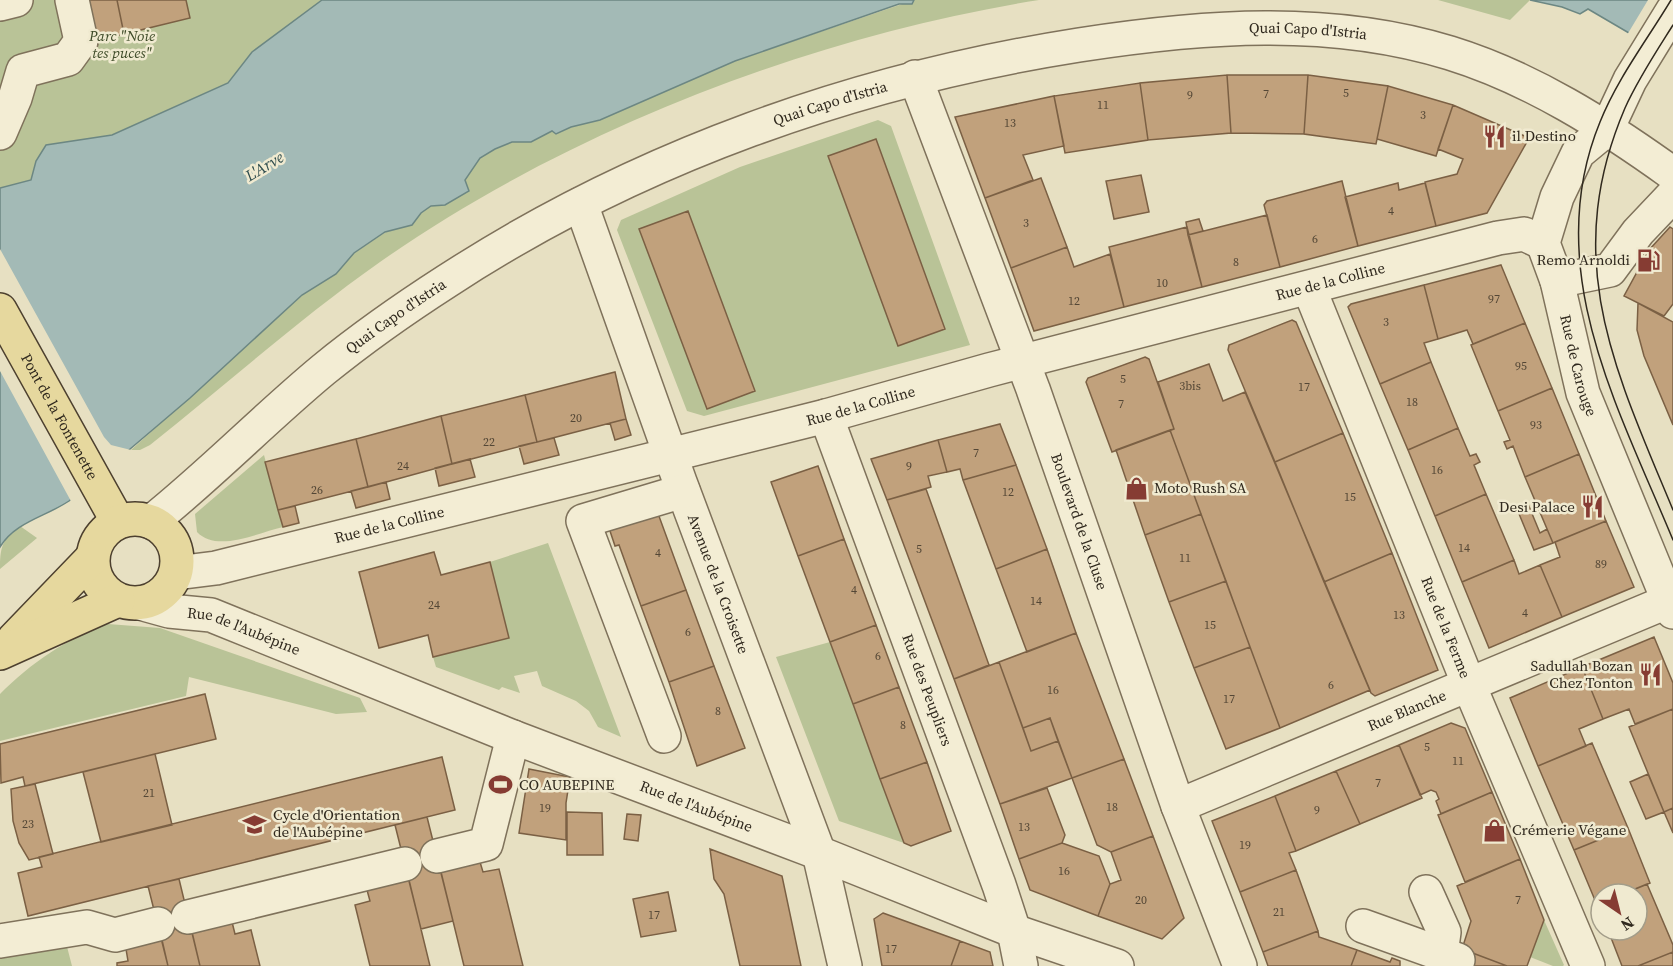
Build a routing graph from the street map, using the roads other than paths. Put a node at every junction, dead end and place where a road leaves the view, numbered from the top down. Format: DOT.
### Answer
graph roads {
  1 [pos="16,0"];
  2 [pos="72,0"];
  3 [pos="0,4"];
  4 [pos="1673,10"];
  5 [pos="915,77"];
  6 [pos="1607,129"];
  7 [pos="0,133"];
  8 [pos="1673,174"];
  9 [pos="1673,195"];
  10 [pos="581,204"];
  11 [pos="1543,243"];
  12 [pos="1557,281"];
  13 [pos="1308,288"];
  14 [pos="0,310"];
  15 [pos="1022,362"];
  16 [pos="826,416"];
  17 [pos="670,456"];
  18 [pos="683,491"];
  19 [pos="118,522"];
  20 [pos="151,522"];
  21 [pos="92,558"];
  22 [pos="176,573"];
  23 [pos="129,602"];
  24 [pos="1671,606"];
  25 [pos="1,652"];
  26 [pos="1469,686"];
  27 [pos="664,736"];
  28 [pos="513,737"];
  29 [pos="1178,806"];
  30 [pos="819,853"];
  31 [pos="437,856"];
  32 [pos="405,864"];
  33 [pos="1426,892"];
  34 [pos="1363,926"];
  35 [pos="1014,932"];
  36 [pos="0,941"];
  37 [pos="845,966"];
  38 [pos="1021,966"];
  39 [pos="1117,966"];
  40 [pos="1240,966"];
  41 [pos="1587,966"];
  1 -- 3 [label="street"];
  2 -- 7 [label="street"];
  4 -- 6 [label="street"];
  5 -- 6 [label="street, Quai Capo d'Istria"];
  5 -- 10 [label="street, Quai Capo d'Istria"];
  5 -- 15 [label="street, Boulevard de la Cluse"];
  6 -- 8 [label="street, Quai Capo d'Istria"];
  6 -- 11 [label="street"];
  9 -- 12 [label="street"];
  10 -- 17 [label="street, Avenue de la Croisette"];
  10 -- 20 [label="street, Quai Capo d'Istria"];
  11 -- 12 [label="street, Rue de Carouge"];
  11 -- 13 [label="street, Rue de la Colline"];
  12 -- 24 [label="street, Rue de Carouge"];
  13 -- 15 [label="street, Rue de la Colline"];
  13 -- 26 [label="street, Rue de la Ferme"];
  14 -- 19 [label="main road, Pont de la Fontenette"];
  15 -- 16 [label="street, Rue de la Colline"];
  15 -- 29 [label="street, Boulevard de la Cluse"];
  16 -- 17 [label="street, Rue de la Colline"];
  16 -- 35 [label="street, Rue des Peupliers"];
  17 -- 18 [label="street, Avenue de la Croisette"];
  17 -- 22 [label="street, Rue de la Colline"];
  18 -- 27 [label="street"];
  18 -- 30 [label="street, Avenue de la Croisette"];
  19 -- 20 [label="main road"];
  19 -- 21 [label="main road"];
  20 -- 22 [label="main road"];
  21 -- 23 [label="main road"];
  21 -- 25 [label="main road"];
  22 -- 23 [label="main road"];
  23 -- 25 [label="main road"];
  23 -- 28 [label="street, Rue de l'Aubépine"];
  24 -- 26 [label="street, Rue Blanche"];
  26 -- 29 [label="street, Rue Blanche"];
  26 -- 41 [label="street, Rue de la Ferme"];
  28 -- 30 [label="street, Rue de l'Aubépine"];
  28 -- 31 [label="street"];
  29 -- 40 [label="street, Boulevard de la Cluse"];
  30 -- 35 [label="street, Rue de l'Aubépine"];
  30 -- 37 [label="street, Avenue de la Croisette"];
  32 -- 36 [label="street"];
  33 -- 34 [label="street"];
  35 -- 38 [label="street, Rue des Peupliers"];
  35 -- 39 [label="street, Rue de l'Aubépine"];
}
